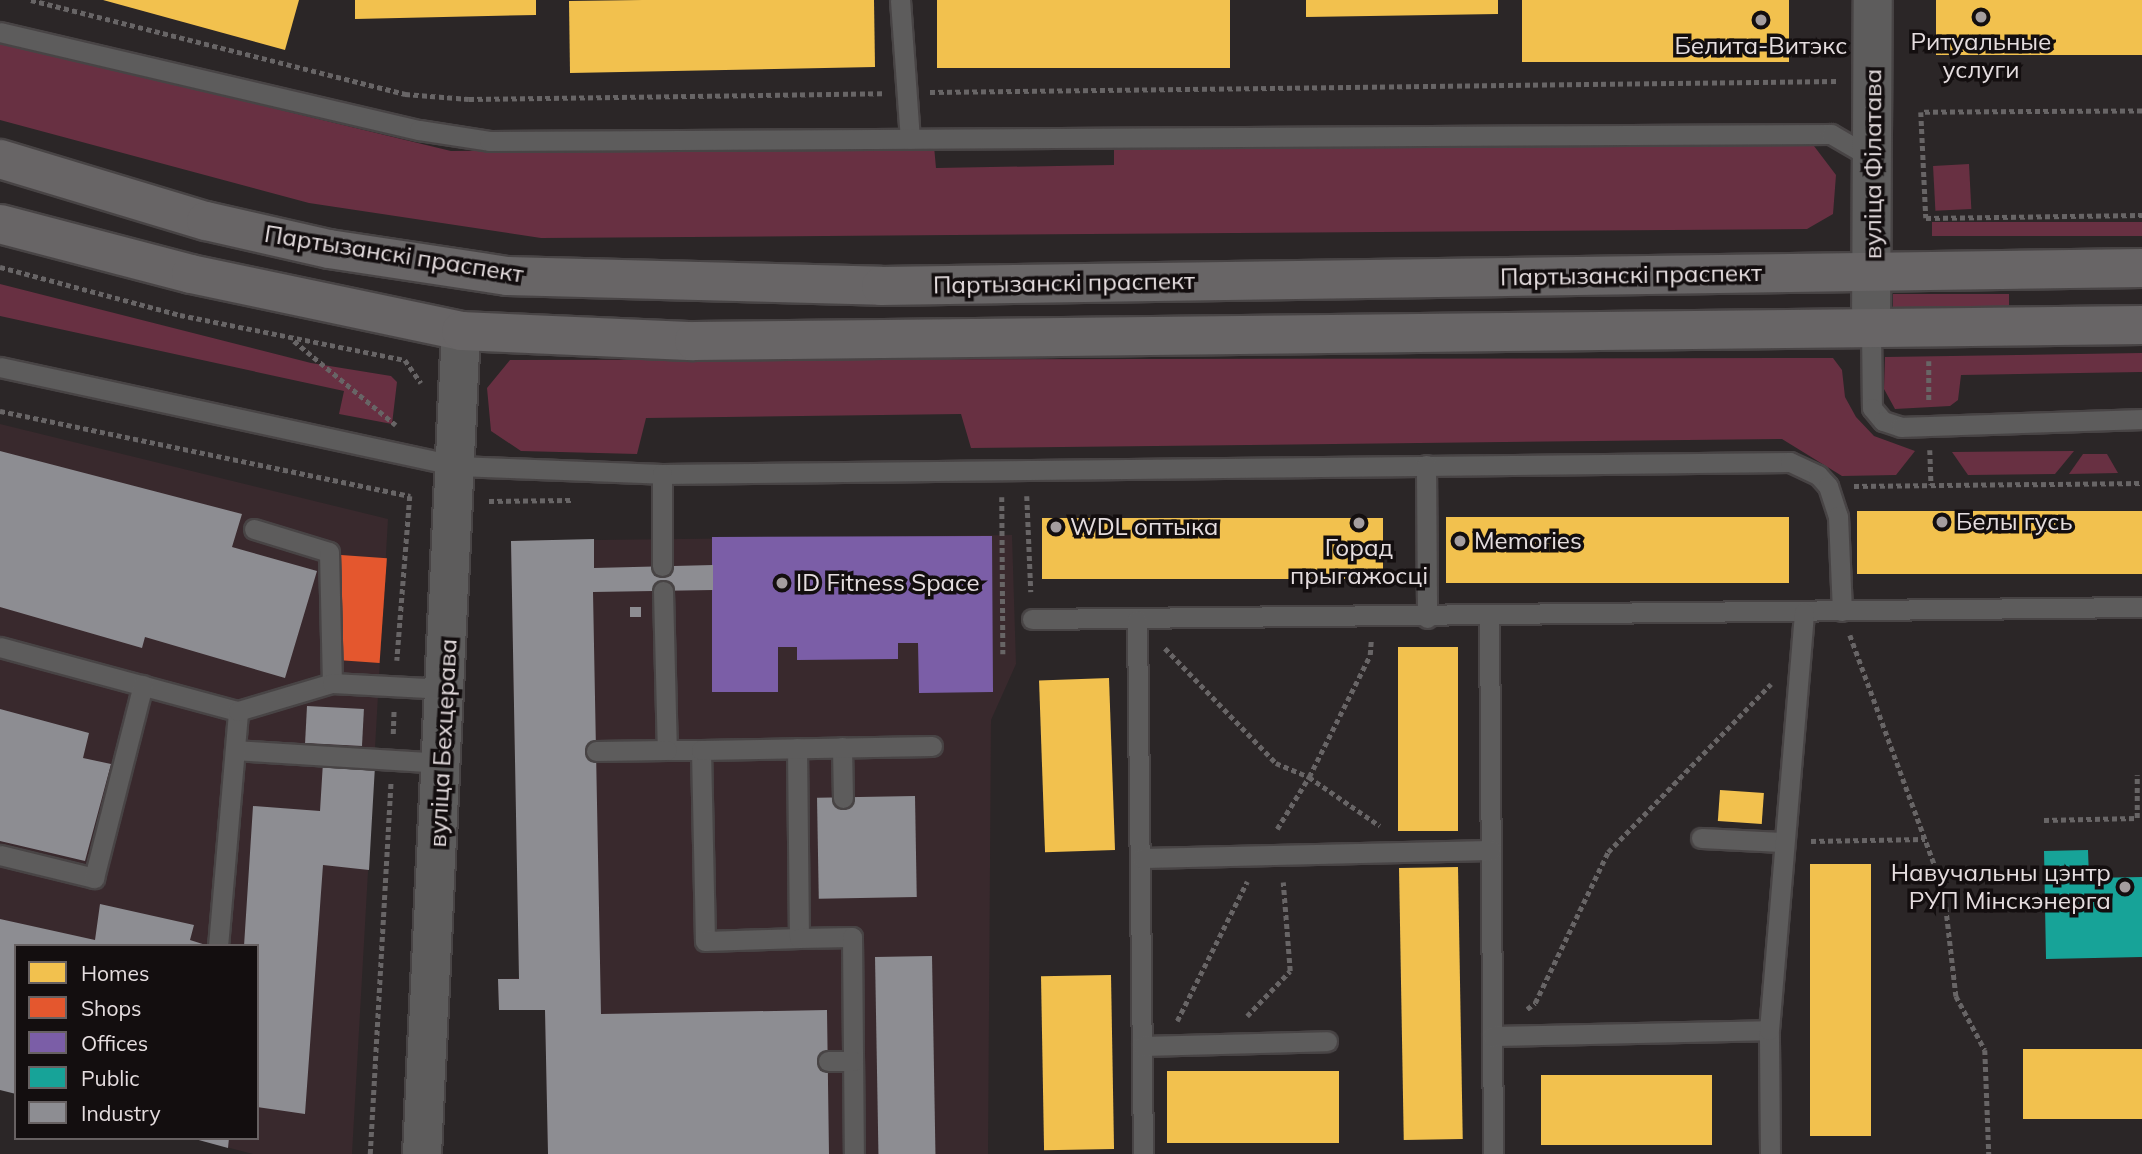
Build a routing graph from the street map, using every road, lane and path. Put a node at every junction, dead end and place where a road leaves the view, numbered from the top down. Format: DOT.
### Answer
graph roads {
  1 [pos="900,0"];
  2 [pos="1873,0"];
  3 [pos="0,32"];
  4 [pos="2142,111"];
  5 [pos="910,139"];
  6 [pos="0,159"];
  7 [pos="1874,159"];
  8 [pos="2142,215"];
  9 [pos="0,224"];
  10 [pos="0,267"];
  11 [pos="2142,268"];
  12 [pos="1873,271"];
  13 [pos="507,276"];
  14 [pos="2142,325"];
  15 [pos="1871,329"];
  16 [pos="461,331"];
  17 [pos="293,340"];
  18 [pos="1928,360"];
  19 [pos="0,367"];
  20 [pos="421,395"];
  21 [pos="1929,407"];
  22 [pos="0,411"];
  23 [pos="2142,419"];
  24 [pos="405,432"];
  25 [pos="1930,449"];
  26 [pos="1426,465"];
  27 [pos="457,466"];
  28 [pos="662,474"];
  29 [pos="1931,485"];
  30 [pos="1027,495"];
  31 [pos="1002,496"];
  32 [pos="254,528"];
  33 [pos="662,566"];
  34 [pos="663,591"];
  35 [pos="2142,607"];
  36 [pos="1842,611"];
  37 [pos="1804,612"];
  38 [pos="1489,617"];
  39 [pos="1427,618"];
  40 [pos="1031,619"];
  41 [pos="1138,620"];
  42 [pos="0,647"];
  43 [pos="1003,654"];
  44 [pos="1800,654"];
  45 [pos="332,683"];
  46 [pos="143,685"];
  47 [pos="396,687"];
  48 [pos="446,689"];
  49 [pos="238,710"];
  50 [pos="932,746"];
  51 [pos="842,747"];
  52 [pos="797,748"];
  53 [pos="235,750"];
  54 [pos="667,750"];
  55 [pos="701,750"];
  56 [pos="596,751"];
  57 [pos="392,760"];
  58 [pos="442,764"];
  59 [pos="2137,775"];
  60 [pos="843,798"];
  61 [pos="2044,820"];
  62 [pos="1279,826"];
  63 [pos="1701,838"];
  64 [pos="1926,839"];
  65 [pos="1782,842"];
  66 [pos="1491,850"];
  67 [pos="1417,851"];
  68 [pos="1281,853"];
  69 [pos="0,855"];
  70 [pos="1142,858"];
  71 [pos="799,938"];
  72 [pos="218,944"];
  73 [pos="1769,1030"];
  74 [pos="1492,1035"];
  75 [pos="1327,1041"];
  76 [pos="1219,1044"];
  77 [pos="1142,1046"];
  78 [pos="828,1061"];
  79 [pos="853,1061"];
  80 [pos="370,1154"];
  81 [pos="422,1154"];
  82 [pos="854,1154"];
  83 [pos="1143,1154"];
  84 [pos="1493,1154"];
  85 [pos="1770,1154"];
  86 [pos="1989,1154"];
  1 -- 5 [label="lane"];
  2 -- 7 [label="street, вуліца Філатава"];
  3 -- 5 [label="lane"];
  4 -- 8 [label="path"];
  5 -- 7 [label="lane"];
  6 -- 13 [label="main road, Партызанскі праспект"];
  7 -- 12 [label="street, вуліца Філатава"];
  9 -- 16 [label="main road"];
  10 -- 17 [label="path"];
  11 -- 12 [label="main road, Партызанскі праспект"];
  12 -- 13 [label="main road, Партызанскі праспект"];
  12 -- 15 [label="street, вуліца Філатава"];
  13 -- 16 [label="main road"];
  14 -- 15 [label="main road"];
  15 -- 16 [label="main road"];
  15 -- 23 [label="lane"];
  16 -- 27 [label="street, вуліца Бехцерава"];
  17 -- 20 [label="path"];
  17 -- 24 [label="path"];
  18 -- 21 [label="path"];
  19 -- 27 [label="lane"];
  22 -- 47 [label="path"];
  25 -- 29 [label="path"];
  26 -- 28 [label="lane"];
  26 -- 36 [label="lane"];
  26 -- 39 [label="lane"];
  27 -- 28 [label="lane"];
  27 -- 48 [label="street, вуліца Бехцерава"];
  28 -- 33 [label="lane"];
  30 -- 40 [label="path"];
  31 -- 43 [label="path"];
  32 -- 45 [label="lane"];
  34 -- 54 [label="lane"];
  35 -- 36 [label="lane"];
  36 -- 37 [label="lane"];
  36 -- 64 [label="path"];
  37 -- 38 [label="lane"];
  37 -- 44 [label="lane"];
  38 -- 39 [label="lane"];
  38 -- 66 [label="lane"];
  39 -- 41 [label="lane"];
  40 -- 41 [label="lane"];
  41 -- 67 [label="path"];
  41 -- 70 [label="lane"];
  42 -- 46 [label="lane"];
  44 -- 65 [label="lane"];
  44 -- 74 [label="path"];
  45 -- 47 [label="lane"];
  45 -- 49 [label="lane"];
  46 -- 49 [label="lane"];
  46 -- 69 [label="lane"];
  47 -- 48 [label="lane"];
  47 -- 57 [label="path"];
  48 -- 58 [label="street, вуліца Бехцерава"];
  49 -- 53 [label="lane"];
  50 -- 51 [label="lane"];
  51 -- 52 [label="lane"];
  51 -- 60 [label="lane"];
  52 -- 55 [label="lane"];
  52 -- 71 [label="lane"];
  53 -- 57 [label="lane"];
  53 -- 72 [label="lane"];
  54 -- 55 [label="lane"];
  54 -- 56 [label="lane"];
  55 -- 71 [label="lane"];
  57 -- 58 [label="lane"];
  57 -- 80 [label="path"];
  58 -- 81 [label="street, вуліца Бехцерава"];
  59 -- 61 [label="path"];
  62 -- 68 [label="path"];
  63 -- 65 [label="lane"];
  64 -- 65 [label="path"];
  64 -- 86 [label="path"];
  65 -- 73 [label="lane"];
  66 -- 67 [label="lane"];
  66 -- 74 [label="lane"];
  67 -- 68 [label="lane"];
  68 -- 70 [label="lane"];
  68 -- 76 [label="path"];
  70 -- 77 [label="lane"];
  71 -- 79 [label="lane"];
  73 -- 74 [label="lane"];
  73 -- 85 [label="lane"];
  74 -- 84 [label="lane"];
  75 -- 76 [label="lane"];
  76 -- 77 [label="lane"];
  77 -- 83 [label="lane"];
  78 -- 79 [label="lane"];
  79 -- 82 [label="lane"];
}
